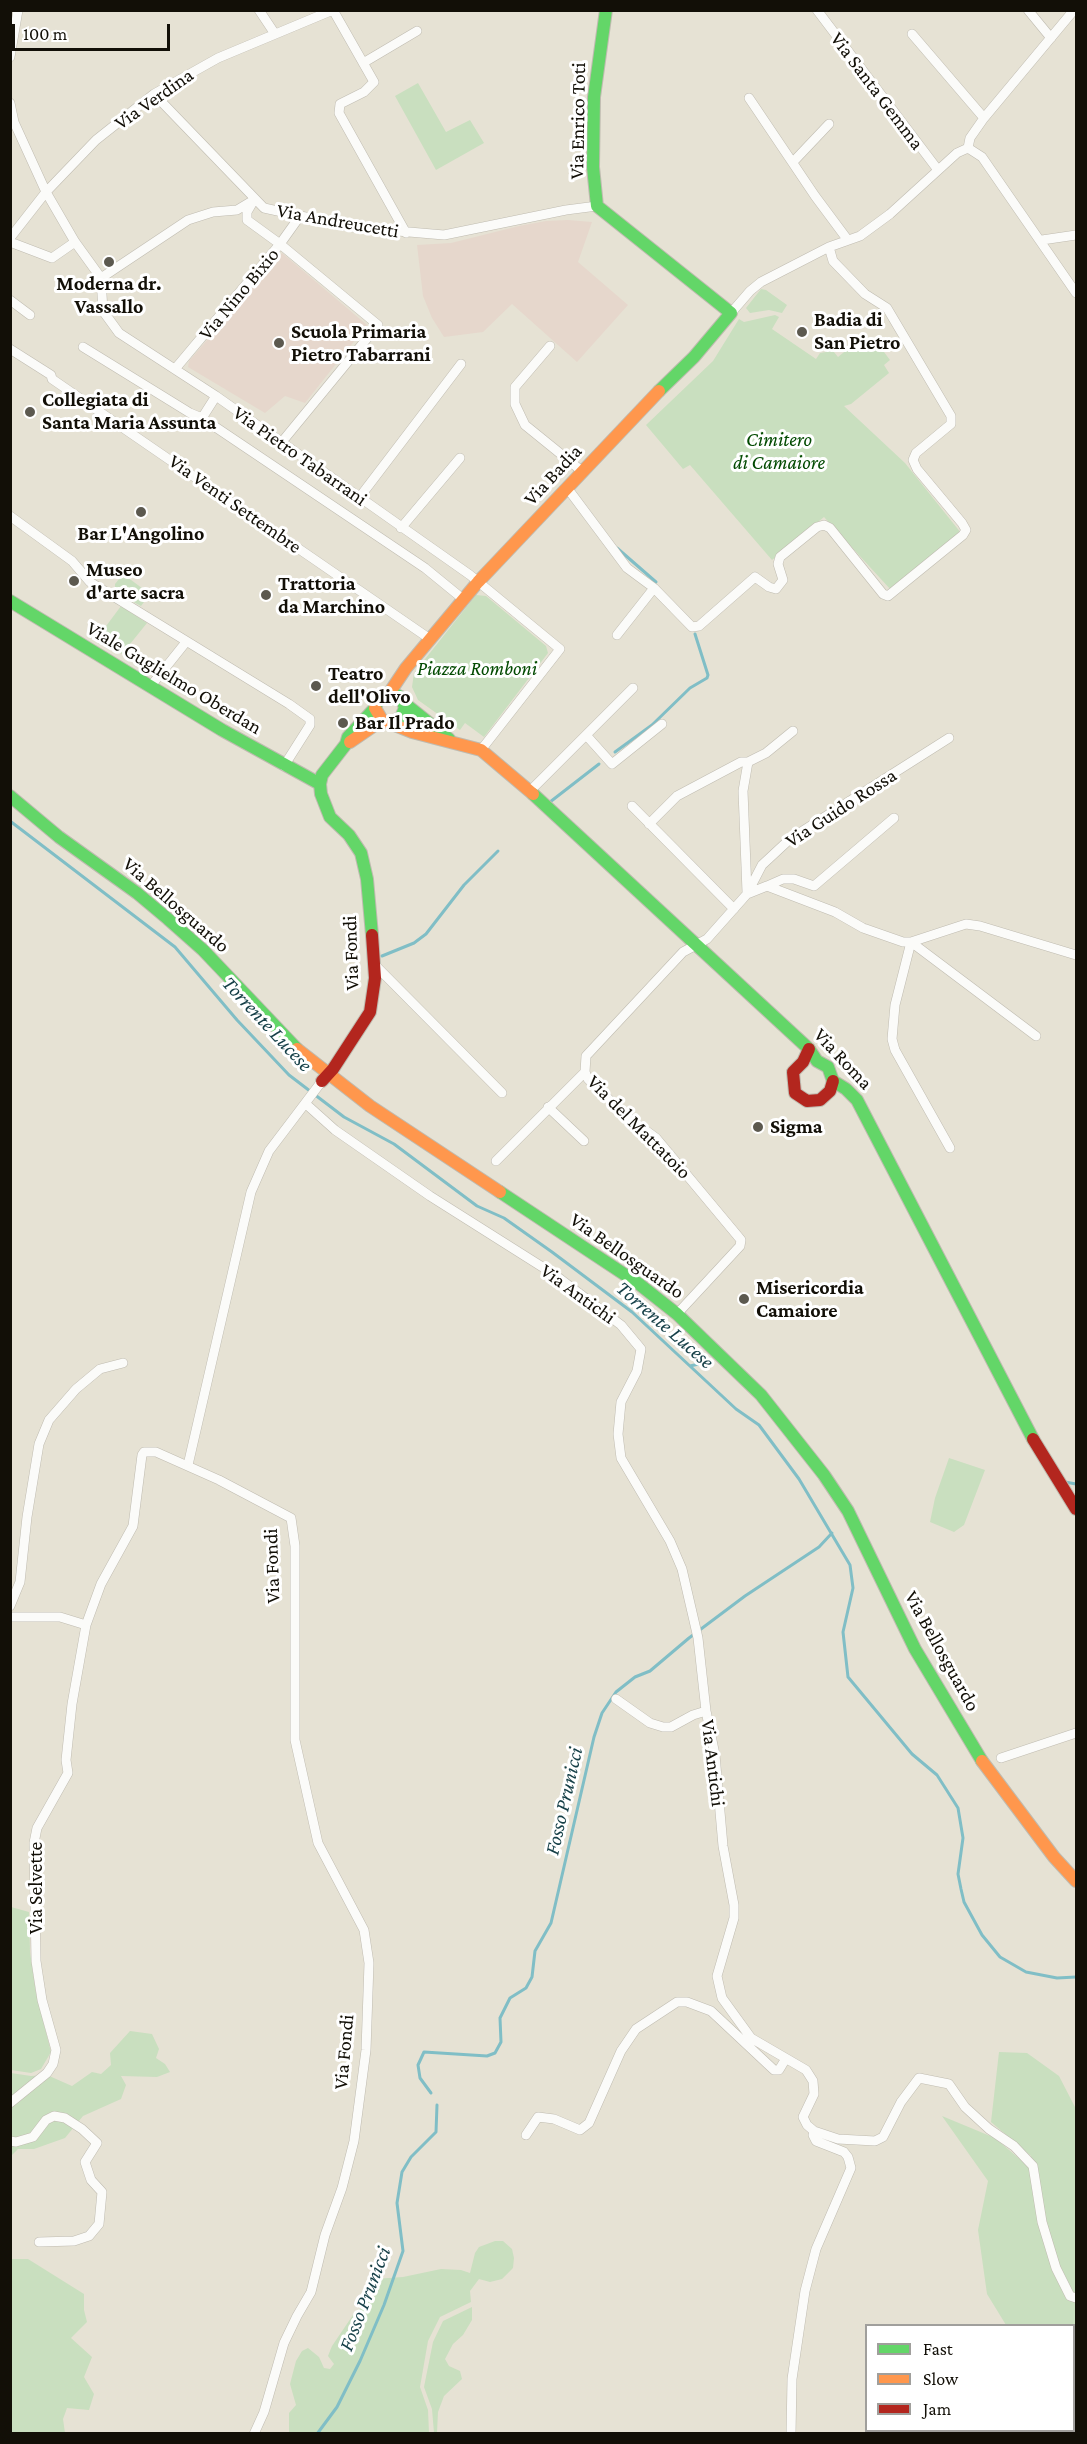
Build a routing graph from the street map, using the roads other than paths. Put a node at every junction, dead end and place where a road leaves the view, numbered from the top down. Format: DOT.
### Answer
graph roads {
  1 [pos="18,10"];
  2 [pos="259,10"];
  3 [pos="333,10"];
  4 [pos="606,10"];
  5 [pos="818,10"];
  6 [pos="1028,10"];
  7 [pos="1074,10"];
  8 [pos="417,31"];
  9 [pos="275,34"];
  10 [pos="912,34"];
  11 [pos="1051,38"];
  12 [pos="10,57"];
  13 [pos="363,63"];
  14 [pos="154,94"];
  15 [pos="749,98"];
  16 [pos="10,103"];
  17 [pos="984,118"];
  18 [pos="829,124"];
  19 [pos="968,148"];
  20 [pos="793,162"];
  21 [pos="938,170"];
  22 [pos="46,192"];
  23 [pos="254,200"];
  24 [pos="597,206"];
  25 [pos="300,216"];
  26 [pos="406,233"];
  27 [pos="1077,236"];
  28 [pos="847,239"];
  29 [pos="10,240"];
  30 [pos="1042,240"];
  31 [pos="75,242"];
  32 [pos="280,244"];
  33 [pos="829,247"];
  34 [pos="101,279"];
  35 [pos="1077,293"];
  36 [pos="10,300"];
  37 [pos="731,313"];
  38 [pos="30,315"];
  39 [pos="550,346"];
  40 [pos="83,347"];
  41 [pos="10,350"];
  42 [pos="461,364"];
  43 [pos="175,369"];
  44 [pos="216,396"];
  45 [pos="202,418"];
  46 [pos="281,443"];
  47 [pos="460,458"];
  48 [pos="583,472"];
  49 [pos="568,489"];
  50 [pos="359,498"];
  51 [pos="10,516"];
  52 [pos="401,528"];
  53 [pos="478,582"];
  54 [pos="654,588"];
  55 [pos="463,599"];
  56 [pos="10,601"];
  57 [pos="617,635"];
  58 [pos="430,639"];
  59 [pos="186,642"];
  60 [pos="150,687"];
  61 [pos="633,688"];
  62 [pos="398,698"];
  63 [pos="375,708"];
  64 [pos="387,721"];
  65 [pos="662,724"];
  66 [pos="793,731"];
  67 [pos="586,735"];
  68 [pos="950,738"];
  69 [pos="453,742"];
  70 [pos="346,744"];
  71 [pos="481,750"];
  72 [pos="748,762"];
  73 [pos="284,766"];
  74 [pos="320,784"];
  75 [pos="530,791"];
  76 [pos="10,796"];
  77 [pos="632,806"];
  78 [pos="894,819"];
  79 [pos="649,824"];
  80 [pos="767,886"];
  81 [pos="747,894"];
  82 [pos="734,909"];
  83 [pos="911,942"];
  84 [pos="696,945"];
  85 [pos="1077,955"];
  86 [pos="374,963"];
  87 [pos="1036,1036"];
  88 [pos="809,1049"];
  89 [pos="817,1060"];
  90 [pos="803,1062"];
  91 [pos="585,1072"];
  92 [pos="325,1078"];
  93 [pos="832,1086"];
  94 [pos="502,1093"];
  95 [pos="306,1104"];
  96 [pos="548,1107"];
  97 [pos="584,1141"];
  98 [pos="951,1148"];
  99 [pos="496,1161"];
  100 [pos="677,1314"];
  101 [pos="123,1362"];
  102 [pos="188,1466"];
  103 [pos="1077,1509"];
  104 [pos="10,1606"];
  105 [pos="10,1617"];
  106 [pos="86,1625"];
  107 [pos="616,1699"];
  108 [pos="706,1711"];
  109 [pos="1077,1733"];
  110 [pos="1001,1758"];
  111 [pos="1077,1881"];
  112 [pos="785,2060"];
  113 [pos="10,2103"];
  114 [pos="814,2131"];
  115 [pos="526,2136"];
  116 [pos="10,2141"];
  117 [pos="39,2242"];
  118 [pos="1077,2298"];
  119 [pos="254,2433"];
  120 [pos="790,2433"];
  1 -- 12 [label="street"];
  2 -- 9 [label="street"];
  3 -- 9 [label="street, Via Verdina"];
  3 -- 13 [label="street"];
  4 -- 24 [label="street, Via Enrico Toti"];
  5 -- 21 [label="street, Via Santa Gemma"];
  6 -- 11 [label="street"];
  7 -- 11 [label="street"];
  8 -- 13 [label="street"];
  9 -- 14 [label="street, Via Verdina"];
  10 -- 17 [label="street"];
  11 -- 17 [label="street"];
  13 -- 26 [label="street"];
  14 -- 22 [label="street, Via Verdina"];
  14 -- 23 [label="street"];
  15 -- 20 [label="street"];
  16 -- 22 [label="street"];
  17 -- 19 [label="street"];
  18 -- 20 [label="street"];
  19 -- 21 [label="street"];
  19 -- 30 [label="street"];
  20 -- 28 [label="street"];
  21 -- 28 [label="street"];
  22 -- 29 [label="street, Via Verdina"];
  22 -- 31 [label="street"];
  23 -- 25 [label="street, Via Andreucetti"];
  23 -- 32 [label="street"];
  23 -- 34 [label="street, Via Andreucetti"];
  24 -- 26 [label="street, Via Andreucetti"];
  24 -- 37 [label="street, Via Enrico Toti"];
  25 -- 26 [label="street, Via Andreucetti"];
  25 -- 32 [label="street, Via Nino Bixio"];
  27 -- 30 [label="street"];
  28 -- 33 [label="street"];
  29 -- 31 [label="street"];
  30 -- 35 [label="street"];
  31 -- 34 [label="street"];
  32 -- 43 [label="street, Via Nino Bixio"];
  32 -- 46 [label="street"];
  33 -- 37 [label="street"];
  33 -- 54 [label="street"];
  34 -- 43 [label="street, Via Pietro Tabarrani"];
  36 -- 38 [label="street"];
  37 -- 48 [label="street, Via Badia"];
  39 -- 48 [label="street"];
  40 -- 45 [label="street"];
  41 -- 58 [label="street, Via Venti Settembre"];
  42 -- 50 [label="street"];
  43 -- 44 [label="street, Via Pietro Tabarrani"];
  44 -- 45 [label="street"];
  44 -- 46 [label="street, Via Pietro Tabarrani"];
  45 -- 55 [label="street"];
  46 -- 50 [label="street, Via Pietro Tabarrani"];
  47 -- 52 [label="street"];
  48 -- 49 [label="street, Via Badia"];
  49 -- 53 [label="street, Via Badia"];
  49 -- 54 [label="street"];
  50 -- 52 [label="street, Via Pietro Tabarrani"];
  51 -- 59 [label="street"];
  52 -- 53 [label="street, Via Pietro Tabarrani"];
  53 -- 55 [label="street, Via Badia"];
  53 -- 71 [label="street, Via Pietro Tabarrani"];
  54 -- 57 [label="street"];
  55 -- 58 [label="street, Via Badia"];
  56 -- 60 [label="street, Viale Guglielmo Oberdan"];
  58 -- 62 [label="street, Via Badia"];
  59 -- 60 [label="street"];
  59 -- 73 [label="street"];
  60 -- 73 [label="street, Viale Guglielmo Oberdan"];
  61 -- 67 [label="street"];
  62 -- 63 [label="street, Via Badia"];
  62 -- 64 [label="street, Via Badia"];
  62 -- 69 [label="street, Via Roma"];
  63 -- 64 [label="street"];
  63 -- 70 [label="street, Via Badia"];
  64 -- 69 [label="street, Via Roma"];
  64 -- 70 [label="street, Via Badia"];
  65 -- 67 [label="street"];
  66 -- 72 [label="street"];
  67 -- 75 [label="street"];
  68 -- 81 [label="street, Via Guido Rossa"];
  69 -- 71 [label="street, Via Roma"];
  70 -- 74 [label="street, Via Badia"];
  71 -- 75 [label="street, Via Roma"];
  72 -- 79 [label="street"];
  72 -- 81 [label="street"];
  73 -- 74 [label="street, Viale Guglielmo Oberdan"];
  74 -- 86 [label="street, Via Fondi"];
  75 -- 84 [label="street, Via Roma"];
  76 -- 92 [label="street, Via Bellosguardo"];
  77 -- 79 [label="street"];
  78 -- 80 [label="street"];
  79 -- 82 [label="street"];
  80 -- 81 [label="street"];
  80 -- 83 [label="street"];
  81 -- 82 [label="street, Via del Mattatoio"];
  82 -- 84 [label="street, Via del Mattatoio"];
  83 -- 85 [label="street"];
  83 -- 87 [label="street"];
  83 -- 98 [label="street"];
  84 -- 88 [label="street, Via Roma"];
  84 -- 91 [label="street, Via del Mattatoio"];
  86 -- 92 [label="street, Via Fondi"];
  86 -- 94 [label="street"];
  88 -- 89 [label="street, Via Roma"];
  88 -- 90 [label="street, Via Roma"];
  89 -- 90 [label="street, Via Roma"];
  89 -- 93 [label="street, Via Roma"];
  90 -- 93 [label="street, Via Roma"];
  91 -- 96 [label="street"];
  91 -- 100 [label="street, Via del Mattatoio"];
  92 -- 95 [label="street, Via Fondi"];
  92 -- 100 [label="street, Via Bellosguardo"];
  93 -- 103 [label="street, Via Roma"];
  95 -- 102 [label="street, Via Fondi"];
  95 -- 108 [label="street, Via Antichi"];
  96 -- 97 [label="street"];
  96 -- 99 [label="street"];
  100 -- 111 [label="street, Via Bellosguardo"];
  101 -- 104 [label="street"];
  102 -- 106 [label="street, Via Selvette"];
  102 -- 119 [label="street, Via Fondi"];
  105 -- 106 [label="street"];
  106 -- 113 [label="street, Via Selvette"];
  107 -- 108 [label="street"];
  108 -- 112 [label="street, Via Antichi"];
  109 -- 110 [label="street"];
  112 -- 114 [label="street, Via Antichi"];
  112 -- 115 [label="street"];
  114 -- 118 [label="street"];
  114 -- 120 [label="street"];
  116 -- 117 [label="street"];
}
